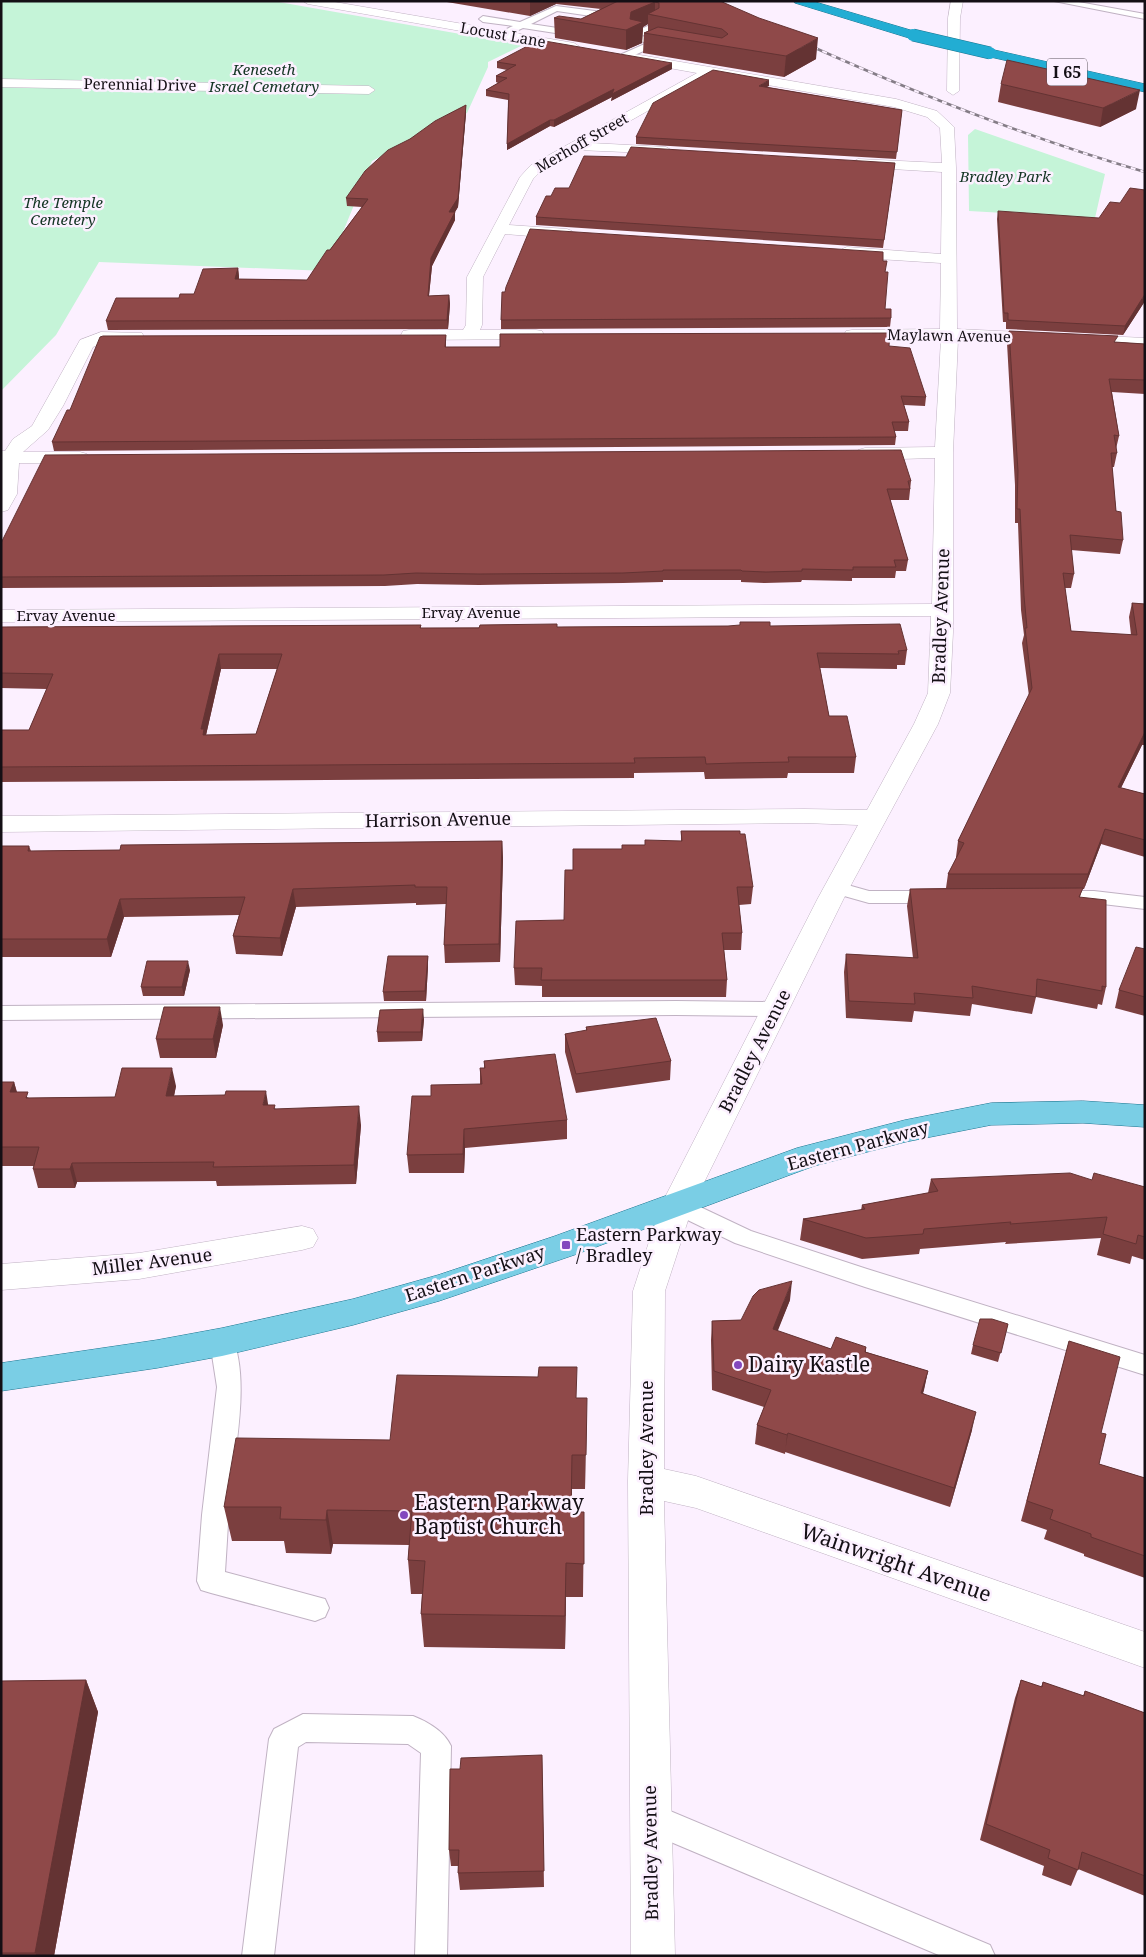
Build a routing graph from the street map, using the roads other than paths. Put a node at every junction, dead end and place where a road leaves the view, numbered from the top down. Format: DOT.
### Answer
graph roads {
  1 [pos="308,1"];
  2 [pos="799,1"];
  3 [pos="838,1"];
  4 [pos="957,1"];
  5 [pos="1058,1"];
  6 [pos="1145,17"];
  7 [pos="483,19"];
  8 [pos="521,25"];
  9 [pos="654,26"];
  10 [pos="501,35"];
  11 [pos="656,42"];
  12 [pos="684,47"];
  13 [pos="992,49"];
  14 [pos="587,50"];
  15 [pos="620,55"];
  16 [pos="709,71"];
  17 [pos="1145,79"];
  18 [pos="1,83"];
  19 [pos="1145,88"];
  20 [pos="369,90"];
  21 [pos="953,91"];
  22 [pos="575,146"];
  23 [pos="676,152"];
  24 [pos="843,162"];
  25 [pos="949,168"];
  26 [pos="501,229"];
  27 [pos="583,235"];
  28 [pos="828,251"];
  29 [pos="947,260"];
  30 [pos="470,334"];
  31 [pos="949,334"];
  32 [pos="392,335"];
  33 [pos="550,335"];
  34 [pos="839,335"];
  35 [pos="149,337"];
  36 [pos="1145,344"];
  37 [pos="944,452"];
  38 [pos="844,454"];
  39 [pos="6,457"];
  40 [pos="97,458"];
  41 [pos="1,506"];
  42 [pos="941,610"];
  43 [pos="1,616"];
  44 [pos="874,818"];
  45 [pos="1,824"];
  46 [pos="837,888"];
  47 [pos="957,897"];
  48 [pos="1035,897"];
  49 [pos="1145,903"];
  50 [pos="776,1009"];
  51 [pos="1,1013"];
  52 [pos="1145,1116"];
  53 [pos="677,1206"];
  54 [pos="302,1238"];
  55 [pos="1,1277"];
  56 [pos="222,1342"];
  57 [pos="1145,1364"];
  58 [pos="1,1377"];
  59 [pos="646,1481"];
  60 [pos="315,1608"];
  61 [pos="1145,1650"];
  62 [pos="651,1818"];
  63 [pos="258,1956"];
  64 [pos="431,1956"];
  65 [pos="653,1956"];
  66 [pos="979,1956"];
  1 -- 10 [label="street, Locust Lane"];
  2 -- 13 [label="highway, I 65, bridge"];
  3 -- 13 [label="highway, I 65"];
  4 -- 21 [label="street"];
  5 -- 6 [label="lane"];
  7 -- 8 [label="lane"];
  8 -- 8 [label="lane"];
  8 -- 10 [label="lane"];
  9 -- 11 [label="lane"];
  10 -- 14 [label="street, Locust Lane"];
  11 -- 12 [label="lane"];
  11 -- 15 [label="lane"];
  13 -- 17 [label="highway, I 65"];
  13 -- 19 [label="highway, I 65"];
  15 -- 16 [label="street"];
  16 -- 22 [label="street, Merhoff Street"];
  16 -- 25 [label="street"];
  18 -- 20 [label="street, Perennial Drive"];
  22 -- 23 [label="street"];
  22 -- 26 [label="street, Merhoff Street"];
  24 -- 25 [label="street"];
  25 -- 29 [label="street, Bradley Avenue"];
  26 -- 27 [label="street"];
  26 -- 30 [label="street, Merhoff Street"];
  28 -- 29 [label="street"];
  29 -- 31 [label="street, Bradley Avenue"];
  30 -- 32 [label="street"];
  30 -- 33 [label="street"];
  31 -- 34 [label="street, Maylawn Avenue"];
  31 -- 36 [label="street, Maylawn Avenue"];
  31 -- 37 [label="street, Bradley Avenue"];
  35 -- 39 [label="street"];
  37 -- 38 [label="street"];
  37 -- 42 [label="street, Bradley Avenue"];
  39 -- 40 [label="street"];
  39 -- 41 [label="street"];
  42 -- 43 [label="street, Ervay Avenue"];
  42 -- 44 [label="street, Bradley Avenue"];
  44 -- 45 [label="street, Harrison Avenue"];
  44 -- 46 [label="street, Bradley Avenue"];
  46 -- 47 [label="lane"];
  46 -- 50 [label="street, Bradley Avenue"];
  48 -- 49 [label="lane"];
  50 -- 51 [label="lane"];
  50 -- 53 [label="street, Bradley Avenue"];
  52 -- 53 [label="main road, Eastern Parkway"];
  53 -- 56 [label="main road, Eastern Parkway"];
  53 -- 57 [label="lane"];
  53 -- 59 [label="street, Bradley Avenue"];
  54 -- 55 [label="street, Miller Avenue"];
  56 -- 58 [label="main road, Eastern Parkway"];
  56 -- 60 [label="lane"];
  59 -- 61 [label="street, Wainwright Avenue"];
  59 -- 62 [label="street, Bradley Avenue"];
  62 -- 65 [label="street, Bradley Avenue"];
  62 -- 66 [label="lane"];
  63 -- 64 [label="lane"];
}
